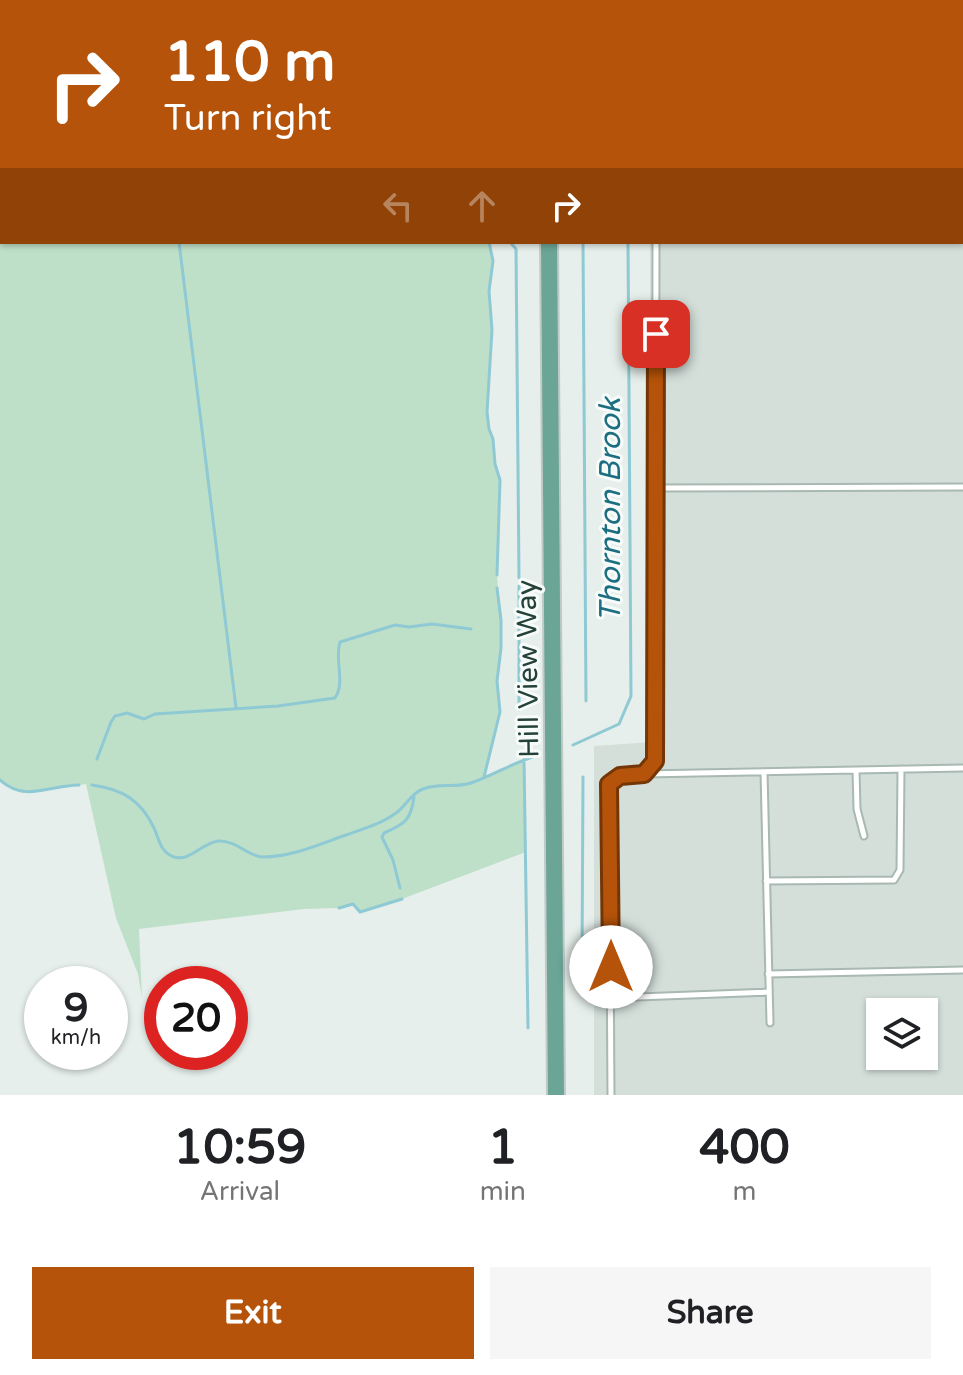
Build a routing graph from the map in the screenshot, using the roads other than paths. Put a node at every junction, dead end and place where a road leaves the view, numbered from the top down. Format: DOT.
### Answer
graph roads {
  1 [pos="549,244"];
  2 [pos="656,244"];
  3 [pos="963,487"];
  4 [pos="656,488"];
  5 [pos="963,768"];
  6 [pos="901,769"];
  7 [pos="856,770"];
  8 [pos="764,772"];
  9 [pos="644,774"];
  10 [pos="864,836"];
  11 [pos="766,881"];
  12 [pos="963,970"];
  13 [pos="768,974"];
  14 [pos="768,992"];
  15 [pos="611,998"];
  16 [pos="770,1023"];
  17 [pos="556,1095"];
  18 [pos="611,1095"];
  1 -- 17 [label="main road, Hill View Way"];
  2 -- 4 [label="lane"];
  3 -- 4 [label="lane"];
  4 -- 9 [label="lane"];
  5 -- 6 [label="lane"];
  6 -- 7 [label="lane"];
  6 -- 11 [label="lane"];
  7 -- 8 [label="lane"];
  7 -- 10 [label="lane"];
  8 -- 9 [label="lane"];
  8 -- 11 [label="lane"];
  9 -- 15 [label="lane"];
  11 -- 13 [label="lane"];
  12 -- 13 [label="lane"];
  13 -- 14 [label="lane"];
  14 -- 15 [label="lane"];
  14 -- 16 [label="lane"];
  15 -- 18 [label="lane"];
}
